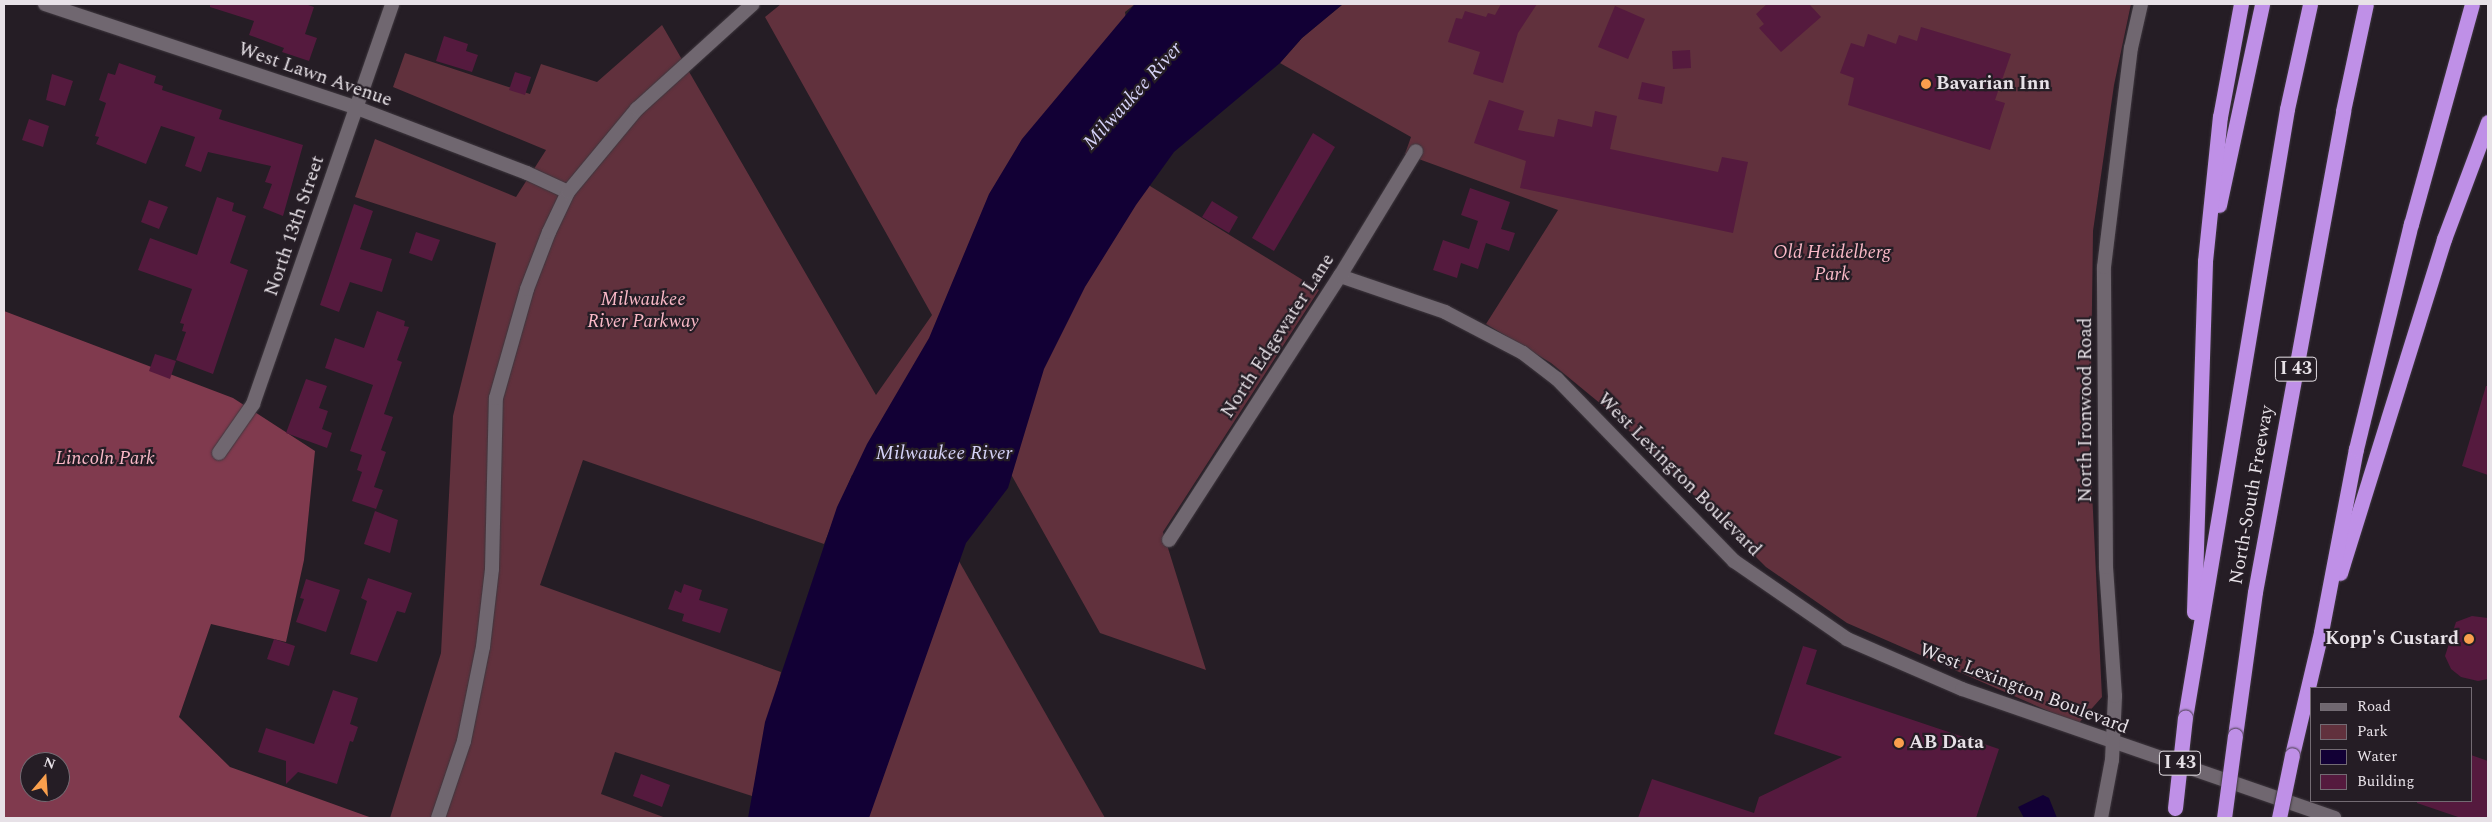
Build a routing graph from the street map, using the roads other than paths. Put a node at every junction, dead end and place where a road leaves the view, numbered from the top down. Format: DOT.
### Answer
graph roads {
  1 [pos="45,4"];
  2 [pos="392,4"];
  3 [pos="753,4"];
  4 [pos="2142,4"];
  5 [pos="2241,4"];
  6 [pos="2262,4"];
  7 [pos="2310,4"];
  8 [pos="2366,4"];
  9 [pos="2472,4"];
  10 [pos="357,108"];
  11 [pos="2488,122"];
  12 [pos="1416,151"];
  13 [pos="568,192"];
  14 [pos="2204,261"];
  15 [pos="1340,276"];
  16 [pos="219,453"];
  17 [pos="1169,540"];
  18 [pos="2321,632"];
  19 [pos="2192,668"];
  20 [pos="2113,744"];
  21 [pos="2174,813"];
  22 [pos="438,818"];
  23 [pos="2101,818"];
  24 [pos="2224,818"];
  25 [pos="2279,818"];
  26 [pos="2334,818"];
  1 -- 10 [label="street, West Lawn Avenue"];
  2 -- 10 [label="street, North 13th Street"];
  3 -- 13 [label="street"];
  4 -- 20 [label="street, North Ironwood Road"];
  5 -- 14 [label="highway"];
  6 -- 14 [label="highway"];
  7 -- 19 [label="highway, North-South Freeway / I 43"];
  8 -- 24 [label="highway, North-South Freeway / I 43, bridge"];
  9 -- 18 [label="highway"];
  10 -- 13 [label="street, West Lawn Avenue"];
  10 -- 16 [label="street, North 13th Street"];
  11 -- 18 [label="highway"];
  12 -- 15 [label="street, North Edgewater Lane"];
  13 -- 22 [label="street"];
  14 -- 19 [label="highway"];
  15 -- 17 [label="street, North Edgewater Lane"];
  15 -- 20 [label="street, West Lexington Boulevard"];
  18 -- 25 [label="highway, bridge"];
  19 -- 21 [label="highway, North-South Freeway / I 43, bridge"];
  20 -- 23 [label="street, North Ironwood Road"];
  20 -- 26 [label="street, West Lexington Boulevard"];
}
